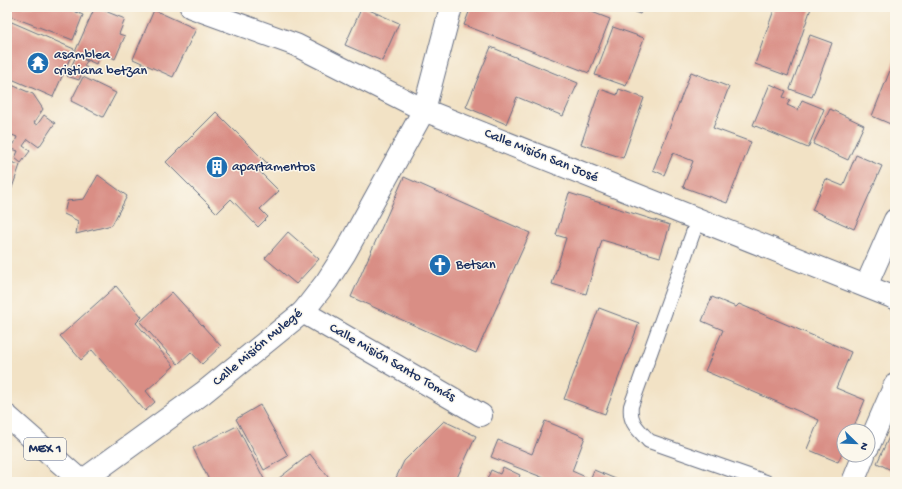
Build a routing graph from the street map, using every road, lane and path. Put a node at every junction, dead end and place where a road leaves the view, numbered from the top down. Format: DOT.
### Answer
graph roads {
  1 [pos="191,7"];
  2 [pos="451,7"];
  3 [pos="424,110"];
  4 [pos="698,219"];
  5 [pos="895,220"];
  6 [pos="866,286"];
  7 [pos="895,298"];
  8 [pos="303,312"];
  9 [pos="895,385"];
  10 [pos="481,415"];
  11 [pos="7,416"];
  12 [pos="876,429"];
  13 [pos="861,463"];
  14 [pos="82,482"];
  15 [pos="766,482"];
  16 [pos="853,482"];
  1 -- 3 [label="street, Calle Misión San José"];
  2 -- 3 [label="street, Calle Misión Mulegé"];
  3 -- 4 [label="street, Calle Misión San José"];
  3 -- 8 [label="street, Calle Misión Mulegé"];
  4 -- 6 [label="street, Calle Misión San José"];
  4 -- 15 [label="lane"];
  5 -- 6 [label="street"];
  6 -- 7 [label="street, Calle Misión San José"];
  8 -- 10 [label="street, Calle Misión Santo Tomás"];
  8 -- 14 [label="street, Calle Misión Mulegé"];
  9 -- 12 [label="street"];
  11 -- 14 [label="street, MEX 1"];
  13 -- 16 [label="street"];
}
